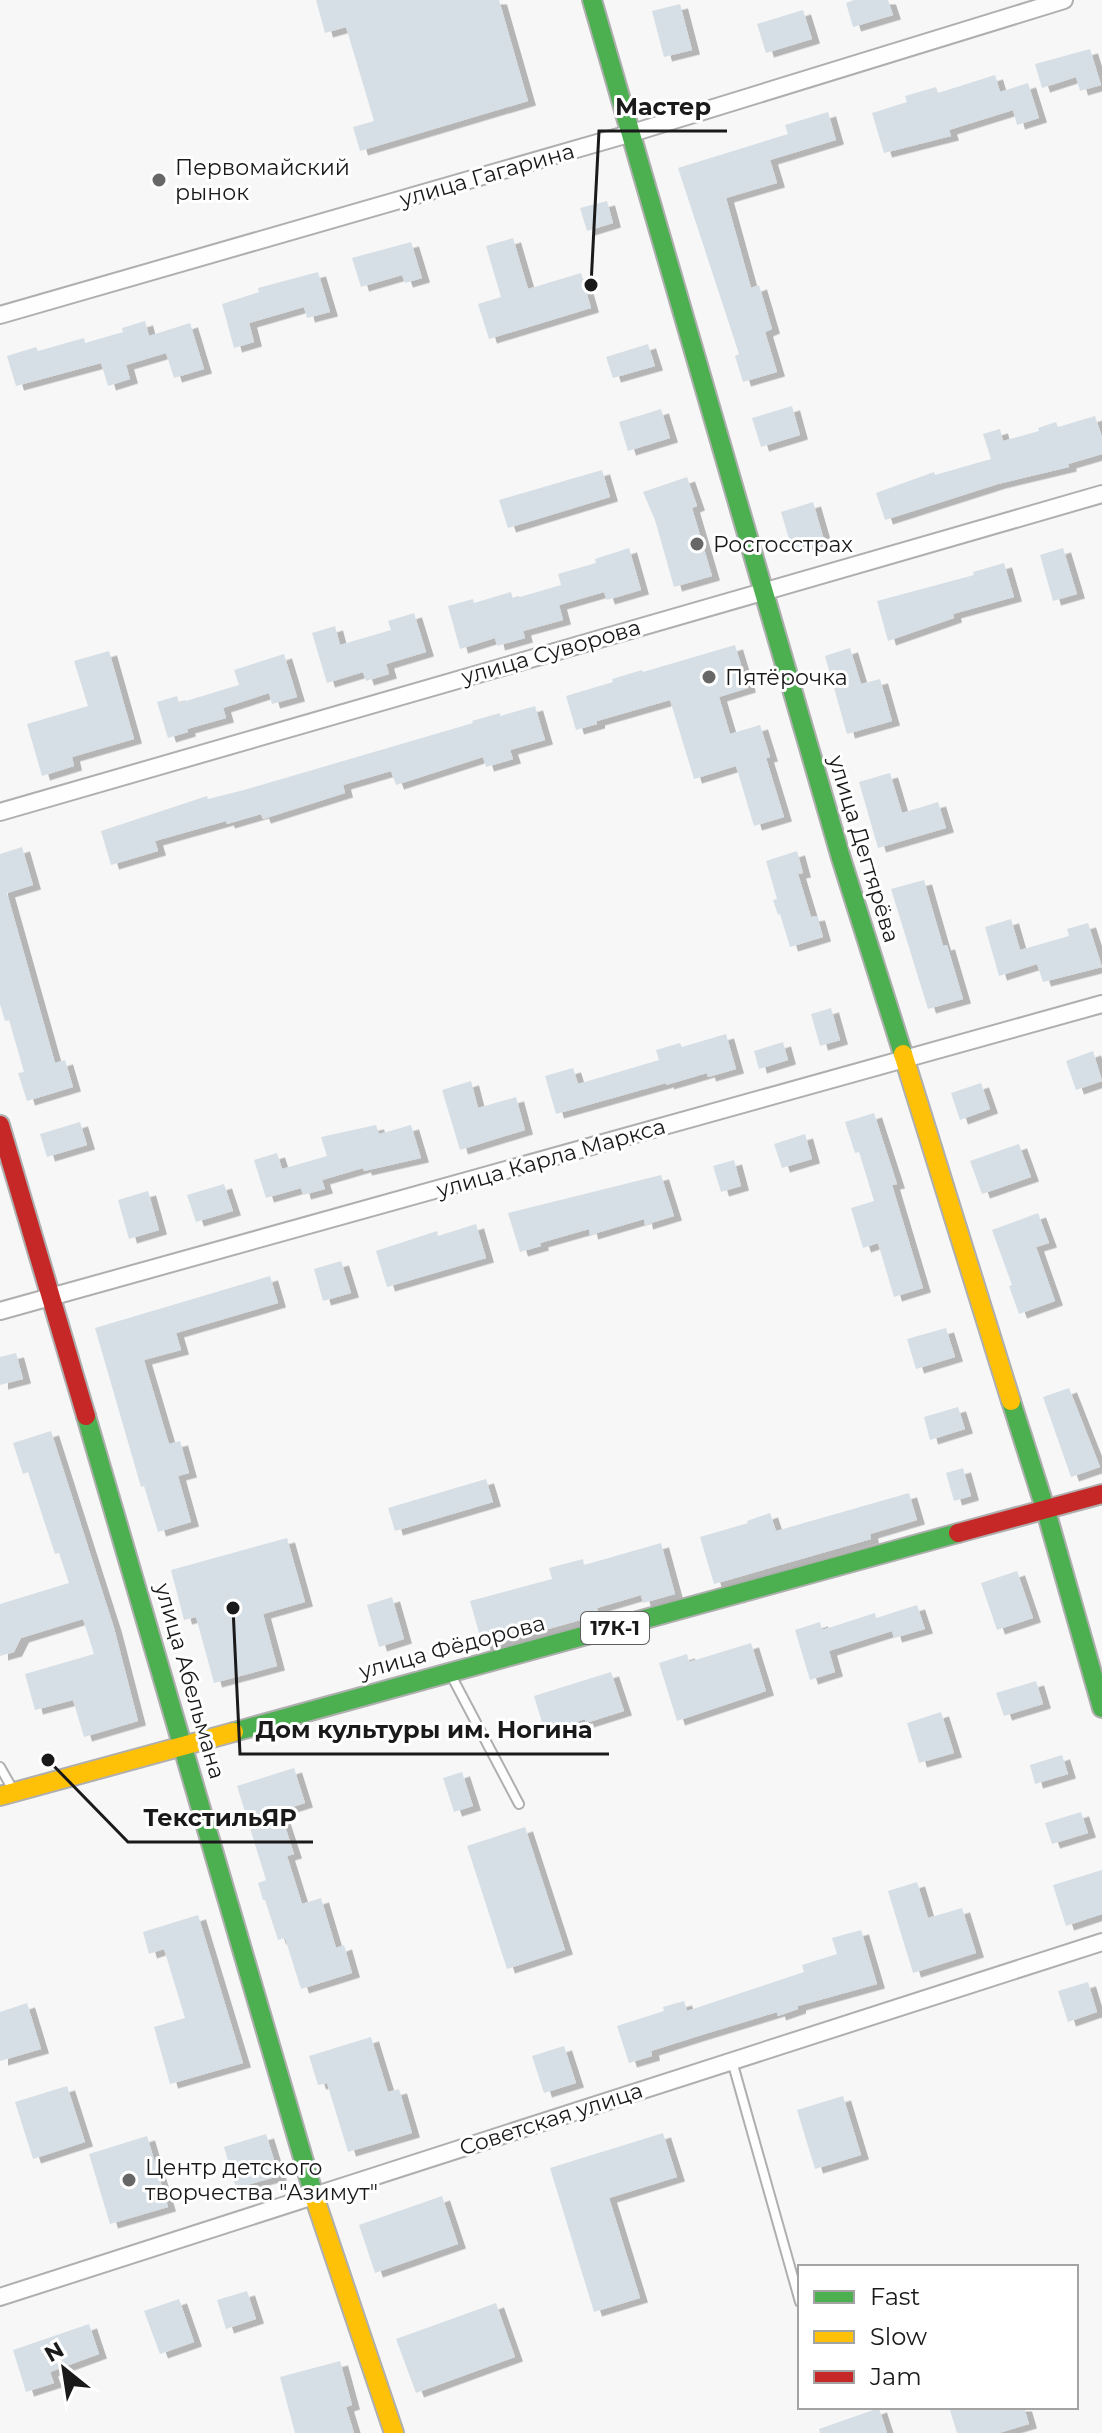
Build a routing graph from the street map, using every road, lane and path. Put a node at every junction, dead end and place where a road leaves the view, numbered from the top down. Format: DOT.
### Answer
graph roads {
  1 [pos="592,0"];
  2 [pos="1064,0"];
  3 [pos="632,133"];
  4 [pos="1,311"];
  5 [pos="1102,494"];
  6 [pos="762,590"];
  7 [pos="0,812"];
  8 [pos="1102,1004"];
  9 [pos="904,1060"];
  10 [pos="0,1125"];
  11 [pos="50,1298"];
  12 [pos="0,1311"];
  13 [pos="1102,1494"];
  14 [pos="1046,1511"];
  15 [pos="450,1673"];
  16 [pos="1102,1708"];
  17 [pos="184,1745"];
  18 [pos="0,1767"];
  19 [pos="7,1794"];
  20 [pos="519,1804"];
  21 [pos="1102,1942"];
  22 [pos="732,2061"];
  23 [pos="314,2196"];
  24 [pos="798,2295"];
  25 [pos="0,2297"];
  26 [pos="394,2433"];
  1 -- 3 [label="main road, улица Дегтярёва"];
  2 -- 3 [label="street, улица Гагарина"];
  3 -- 4 [label="street, улица Гагарина"];
  3 -- 6 [label="main road, улица Дегтярёва"];
  5 -- 6 [label="street, улица Суворова"];
  6 -- 7 [label="street, улица Суворова"];
  6 -- 9 [label="main road, улица Дегтярёва"];
  8 -- 9 [label="street, улица Карла Маркса"];
  9 -- 11 [label="street, улица Карла Маркса"];
  9 -- 14 [label="main road, улица Дегтярёва"];
  10 -- 11 [label="main road, улица Абельмана"];
  11 -- 12 [label="street, улица Карла Маркса"];
  11 -- 17 [label="main road, улица Абельмана"];
  13 -- 14 [label="main road, улица Фёдорова / 17К-1"];
  14 -- 15 [label="main road, улица Фёдорова / 17К-1"];
  14 -- 16 [label="main road, улица Дегтярёва"];
  15 -- 17 [label="main road, улица Фёдорова / 17К-1"];
  15 -- 20 [label="lane"];
  17 -- 19 [label="main road, улица Фёдорова / 17К-1"];
  17 -- 23 [label="main road, улица Абельмана"];
  18 -- 19 [label="lane"];
  21 -- 22 [label="street, Советская улица"];
  22 -- 23 [label="street, Советская улица"];
  22 -- 24 [label="lane"];
  23 -- 25 [label="street, Советская улица"];
  23 -- 26 [label="main road, улица Абельмана"];
}
